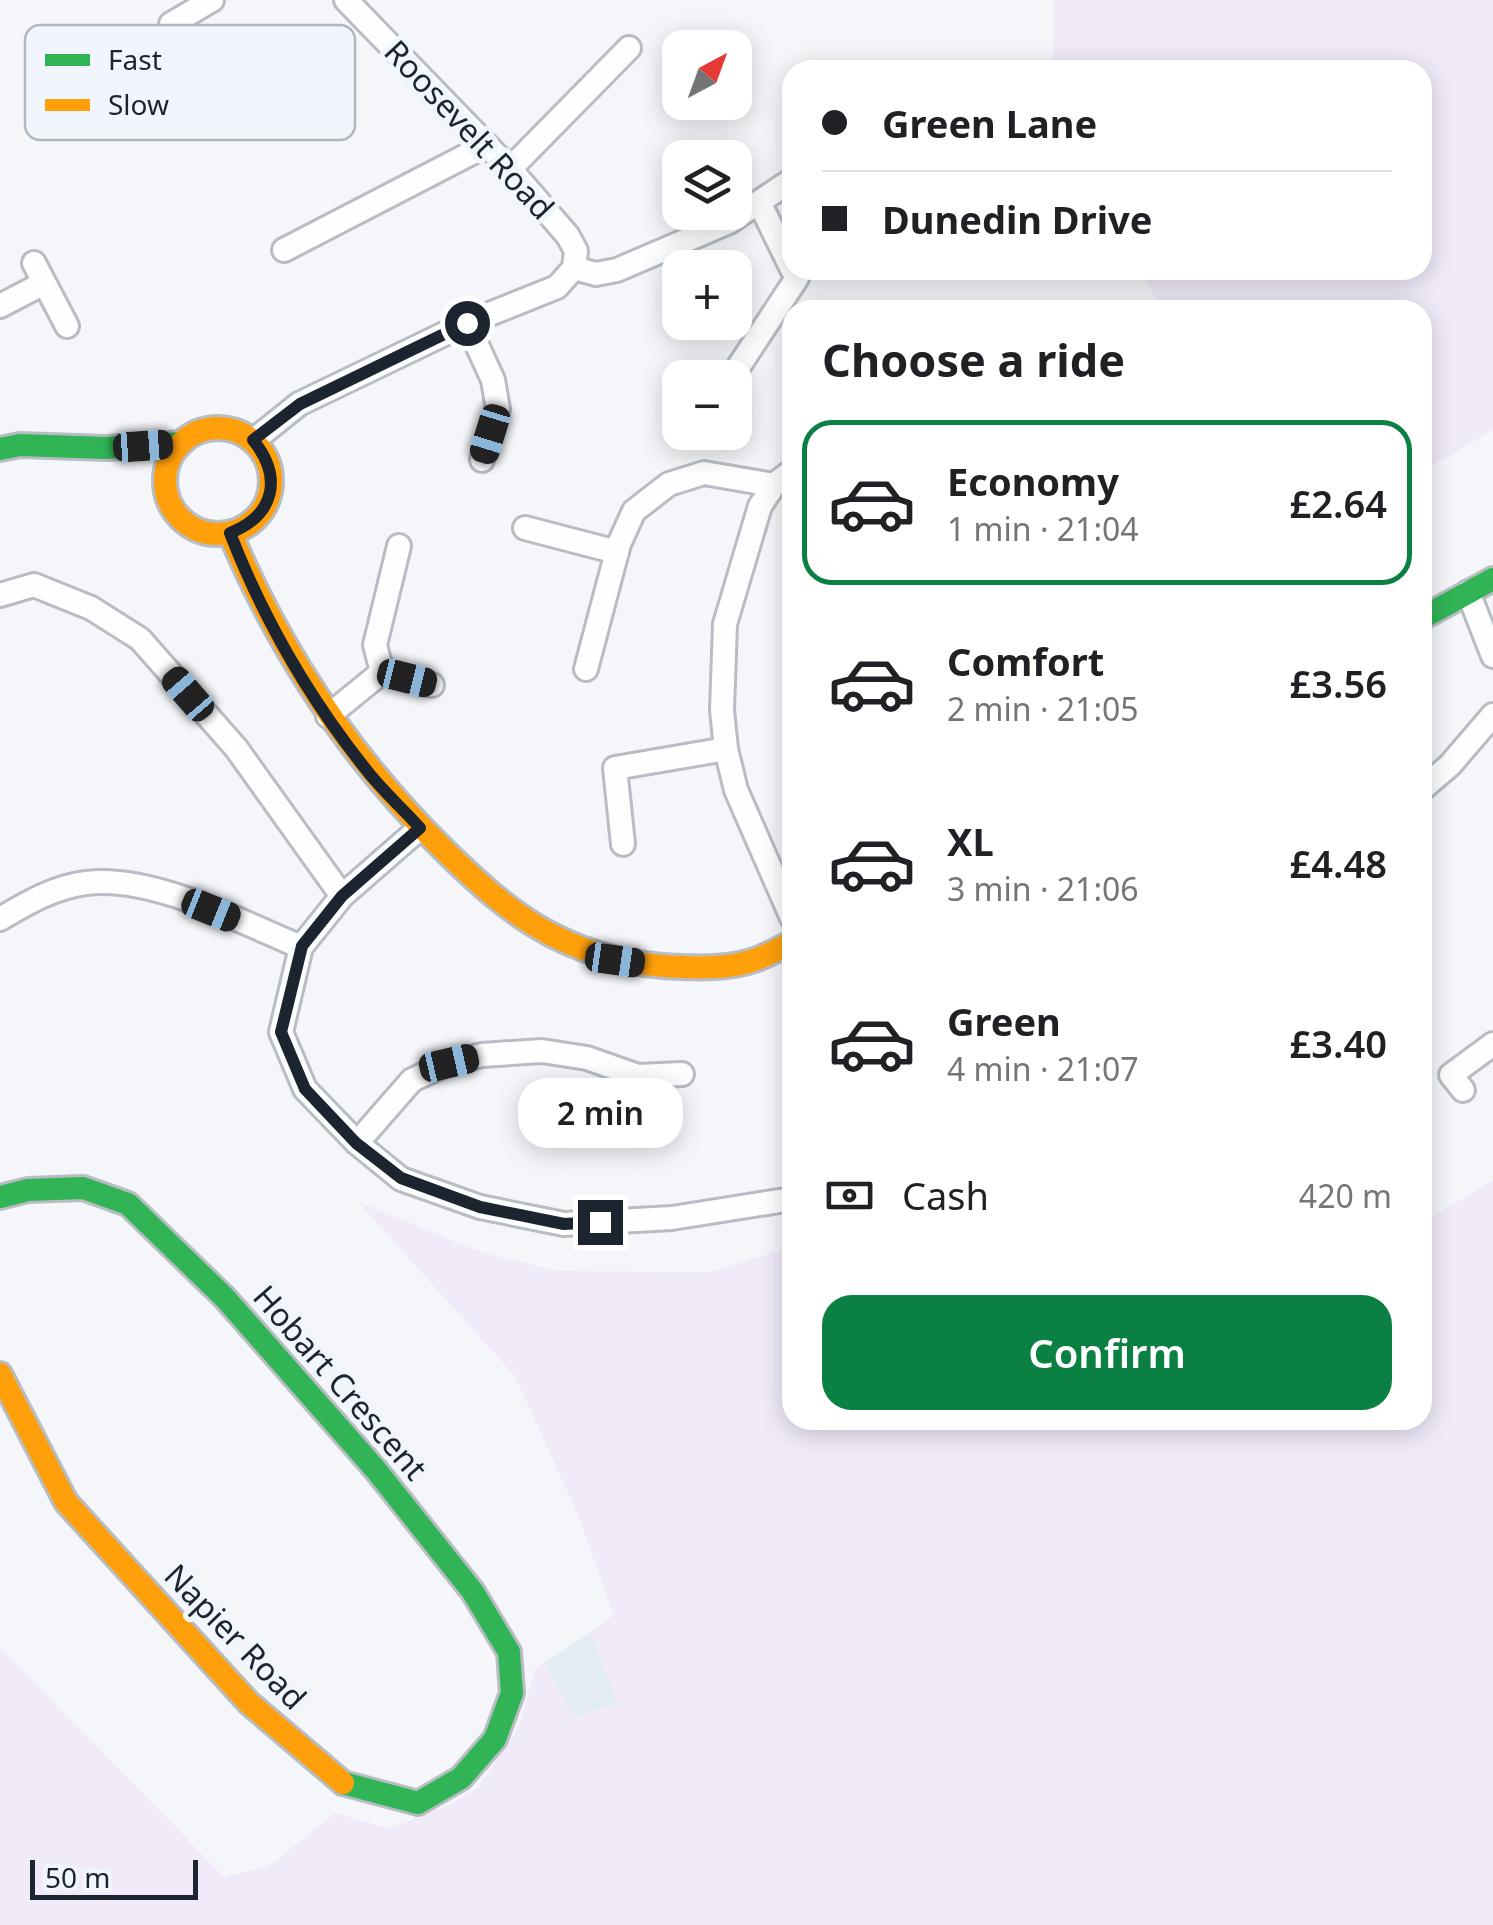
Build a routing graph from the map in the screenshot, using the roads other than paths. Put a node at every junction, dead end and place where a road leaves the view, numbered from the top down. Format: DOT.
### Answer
graph roads {
  1 [pos="212,0"];
  2 [pos="346,0"];
  3 [pos="172,24"];
  4 [pos="629,48"];
  5 [pos="485,146"];
  6 [pos="510,169"];
  7 [pos="782,188"];
  8 [pos="760,204"];
  9 [pos="782,247"];
  10 [pos="284,250"];
  11 [pos="574,268"];
  12 [pos="782,301"];
  13 [pos="0,306"];
  14 [pos="467,323"];
  15 [pos="67,326"];
  16 [pos="743,360"];
  17 [pos="253,440"];
  18 [pos="181,443"];
  19 [pos="106,448"];
  20 [pos="0,449"];
  21 [pos="482,460"];
  22 [pos="165,478"];
  23 [pos="782,478"];
  24 [pos="782,480"];
  25 [pos="526,528"];
  26 [pos="230,533"];
  27 [pos="399,546"];
  28 [pos="617,552"];
  29 [pos="1493,580"];
  30 [pos="1468,592"];
  31 [pos="0,594"];
  32 [pos="1432,612"];
  33 [pos="1493,656"];
  34 [pos="586,669"];
  35 [pos="382,672"];
  36 [pos="432,685"];
  37 [pos="1493,715"];
  38 [pos="328,716"];
  39 [pos="726,749"];
  40 [pos="1432,781"];
  41 [pos="420,828"];
  42 [pos="623,844"];
  43 [pos="782,895"];
  44 [pos="342,896"];
  45 [pos="0,919"];
  46 [pos="302,946"];
  47 [pos="782,946"];
  48 [pos="1493,1044"];
  49 [pos="682,1074"];
  50 [pos="1463,1090"];
  51 [pos="356,1143"];
  52 [pos="0,1197"];
  53 [pos="782,1201"];
  54 [pos="0,1374"];
  55 [pos="495,1740"];
  1 -- 3 [label="street"];
  2 -- 5 [label="street, Roosevelt Road"];
  4 -- 6 [label="street"];
  5 -- 6 [label="street, Roosevelt Road"];
  5 -- 10 [label="street"];
  6 -- 11 [label="street, Roosevelt Road"];
  7 -- 8 [label="street"];
  8 -- 9 [label="street"];
  8 -- 11 [label="street"];
  11 -- 14 [label="street"];
  12 -- 16 [label="street"];
  13 -- 15 [label="street"];
  14 -- 17 [label="street"];
  14 -- 21 [label="street"];
  17 -- 18 [label="street"];
  17 -- 26 [label="street"];
  18 -- 19 [label="street"];
  18 -- 22 [label="street"];
  19 -- 20 [label="street"];
  19 -- 22 [label="street"];
  22 -- 26 [label="street"];
  23 -- 28 [label="street"];
  24 -- 39 [label="street"];
  25 -- 28 [label="street"];
  26 -- 38 [label="street"];
  27 -- 35 [label="street"];
  28 -- 34 [label="street"];
  29 -- 30 [label="street"];
  30 -- 32 [label="street"];
  30 -- 33 [label="street"];
  31 -- 44 [label="street"];
  35 -- 36 [label="street"];
  35 -- 38 [label="street"];
  37 -- 40 [label="street"];
  38 -- 41 [label="street"];
  39 -- 42 [label="street"];
  39 -- 43 [label="street"];
  41 -- 44 [label="street"];
  41 -- 47 [label="street"];
  44 -- 46 [label="street"];
  45 -- 46 [label="street"];
  46 -- 51 [label="street"];
  48 -- 50 [label="street"];
  49 -- 51 [label="street"];
  51 -- 53 [label="street"];
  52 -- 55 [label="street, Hobart Crescent"];
  54 -- 55 [label="street, Napier Road"];
}
